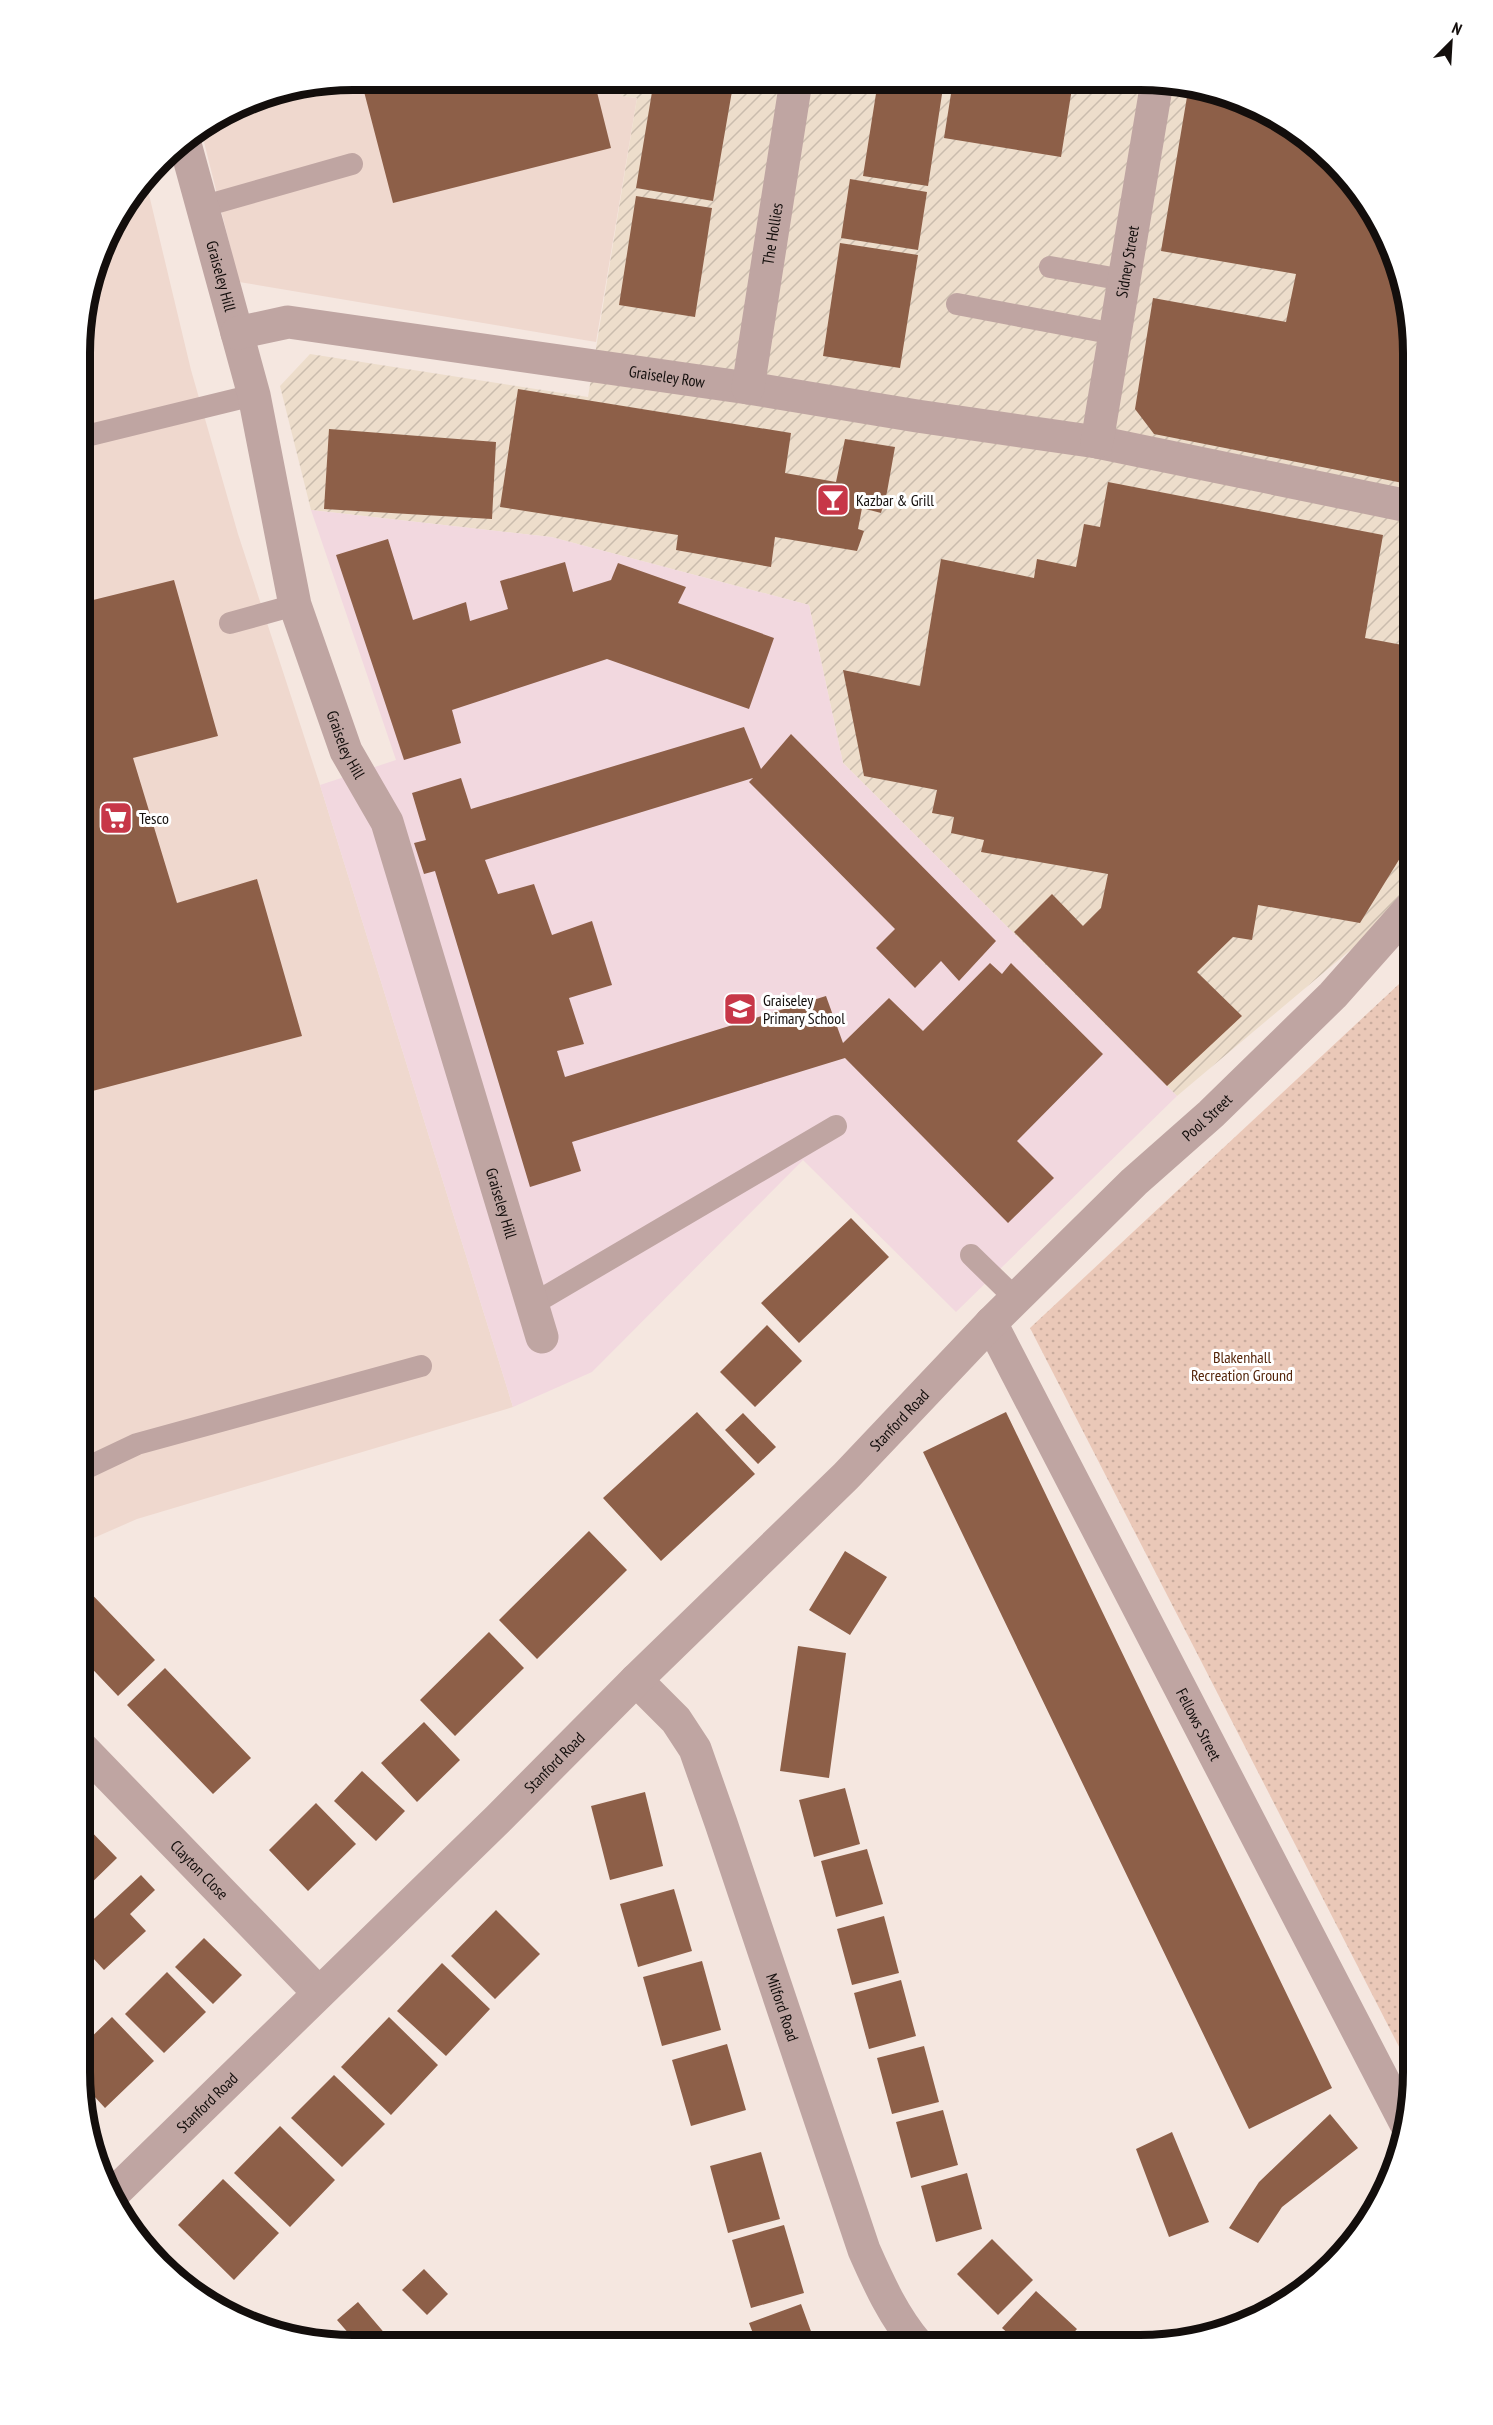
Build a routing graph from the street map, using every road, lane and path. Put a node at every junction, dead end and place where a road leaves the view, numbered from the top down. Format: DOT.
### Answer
graph roads {
  1 [pos="795,90"];
  2 [pos="1156,91"];
  3 [pos="186,149"];
  4 [pos="352,164"];
  5 [pos="201,207"];
  6 [pos="1050,267"];
  7 [pos="1124,280"];
  8 [pos="957,304"];
  9 [pos="237,333"];
  10 [pos="1115,334"];
  11 [pos="748,388"];
  12 [pos="254,395"];
  13 [pos="90,435"];
  14 [pos="1097,442"];
  15 [pos="1403,505"];
  16 [pos="295,605"];
  17 [pos="230,623"];
  18 [pos="1403,916"];
  19 [pos="837,1126"];
  20 [pos="971,1255"];
  21 [pos="1016,1299"];
  22 [pos="533,1304"];
  23 [pos="991,1323"];
  24 [pos="542,1338"];
  25 [pos="421,1366"];
  26 [pos="90,1466"];
  27 [pos="636,1680"];
  28 [pos="90,1756"];
  29 [pos="319,1993"];
  30 [pos="1400,2112"];
  31 [pos="117,2190"];
  32 [pos="910,2335"];
  1 -- 11 [label="street, The Hollies"];
  2 -- 7 [label="street, Sidney Street"];
  3 -- 5 [label="street, Graiseley Hill"];
  4 -- 5 [label="lane"];
  5 -- 9 [label="street, Graiseley Hill"];
  6 -- 7 [label="lane"];
  7 -- 10 [label="street, Sidney Street"];
  8 -- 10 [label="lane"];
  9 -- 11 [label="street, Graiseley Row"];
  9 -- 12 [label="street, Graiseley Hill"];
  10 -- 14 [label="street, Sidney Street"];
  11 -- 14 [label="street, Graiseley Row"];
  12 -- 13 [label="lane"];
  12 -- 16 [label="street, Graiseley Hill"];
  14 -- 15 [label="street, Graiseley Row"];
  16 -- 17 [label="lane"];
  16 -- 22 [label="street, Graiseley Hill"];
  18 -- 21 [label="street, Pool Street"];
  19 -- 22 [label="lane"];
  20 -- 21 [label="lane"];
  21 -- 23 [label="street, Pool Street"];
  22 -- 24 [label="street, Graiseley Hill"];
  23 -- 27 [label="street, Stanford Road"];
  23 -- 30 [label="street, Fellows Street"];
  25 -- 26 [label="lane"];
  27 -- 29 [label="street, Stanford Road"];
  27 -- 32 [label="street, Milford Road"];
  28 -- 29 [label="street, Clayton Close"];
  29 -- 31 [label="street, Stanford Road"];
}
